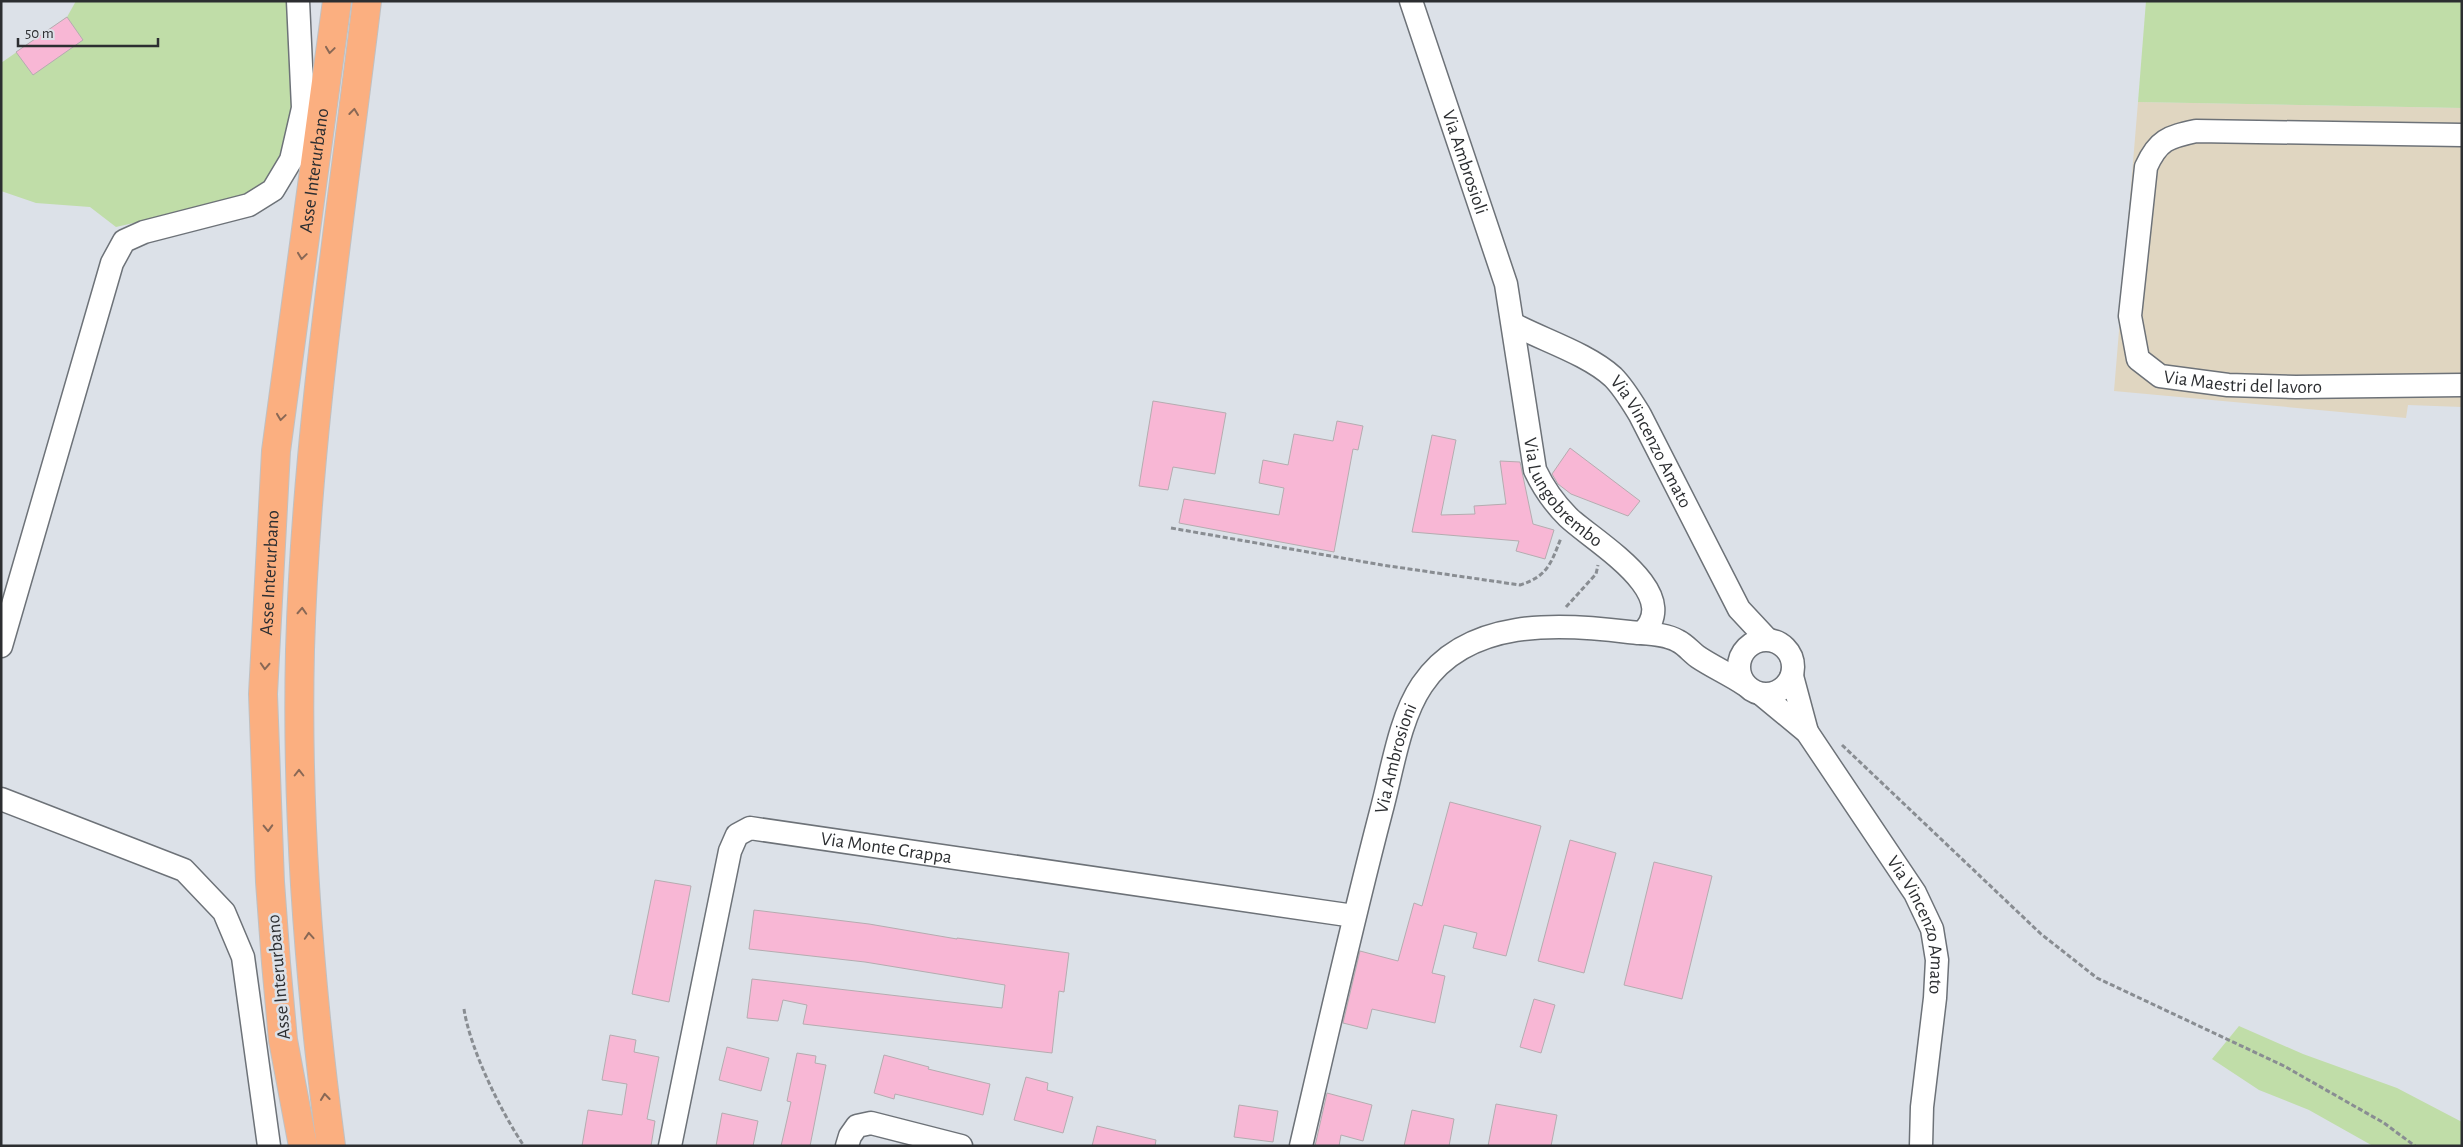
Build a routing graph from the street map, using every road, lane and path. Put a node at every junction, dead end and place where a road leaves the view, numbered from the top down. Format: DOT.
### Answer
graph roads {
  1 [pos="298,1"];
  2 [pos="337,1"];
  3 [pos="367,1"];
  4 [pos="1411,1"];
  5 [pos="2462,135"];
  6 [pos="1513,324"];
  7 [pos="2462,386"];
  8 [pos="1573,521"];
  9 [pos="1172,528"];
  10 [pos="1739,610"];
  11 [pos="1642,633"];
  12 [pos="1767,639"];
  13 [pos="2,642"];
  14 [pos="1742,653"];
  15 [pos="1714,665"];
  16 [pos="1792,676"];
  17 [pos="1753,689"];
  18 [pos="1807,732"];
  19 [pos="1835,739"];
  20 [pos="1,799"];
  21 [pos="1354,916"];
  22 [pos="464,1009"];
  23 [pos="269,1146"];
  24 [pos="303,1146"];
  25 [pos="331,1146"];
  26 [pos="524,1146"];
  27 [pos="670,1146"];
  28 [pos="847,1146"];
  29 [pos="961,1146"];
  30 [pos="1301,1146"];
  31 [pos="1921,1146"];
  32 [pos="2415,1146"];
  1 -- 13 [label="street"];
  2 -- 24 [label="highway, Asse Interurbano, one-way"];
  25 -- 3 [label="highway, Asse Interurbano, one-way"];
  4 -- 6 [label="street, Via Ambrosioli"];
  5 -- 7 [label="street, Via Maestri del lavoro"];
  6 -- 8 [label="street, Via Lungobrembo"];
  6 -- 10 [label="street, Via Vincenzo Amato"];
  8 -- 9 [label="path"];
  8 -- 11 [label="street, Via Lungobrembo"];
  10 -- 12 [label="street, Via Vincenzo Amato"];
  10 -- 14 [label="street, Via Vincenzo Amato"];
  11 -- 15 [label="street, Via Ambrosioni"];
  11 -- 21 [label="street, Via Ambrosioni"];
  12 -- 14 [label="street"];
  12 -- 16 [label="street"];
  14 -- 15 [label="street"];
  14 -- 17 [label="street"];
  15 -- 17 [label="street, Via Ambrosioni"];
  16 -- 17 [label="street"];
  16 -- 18 [label="street, Via Vincenzo Amato"];
  17 -- 18 [label="street, Via Vincenzo Amato"];
  18 -- 31 [label="street, Via Vincenzo Amato"];
  19 -- 32 [label="path"];
  20 -- 23 [label="street"];
  21 -- 27 [label="street, Via Monte Grappa"];
  21 -- 30 [label="street, Via Ambrosioni"];
  22 -- 26 [label="path"];
  28 -- 29 [label="street"];
}
